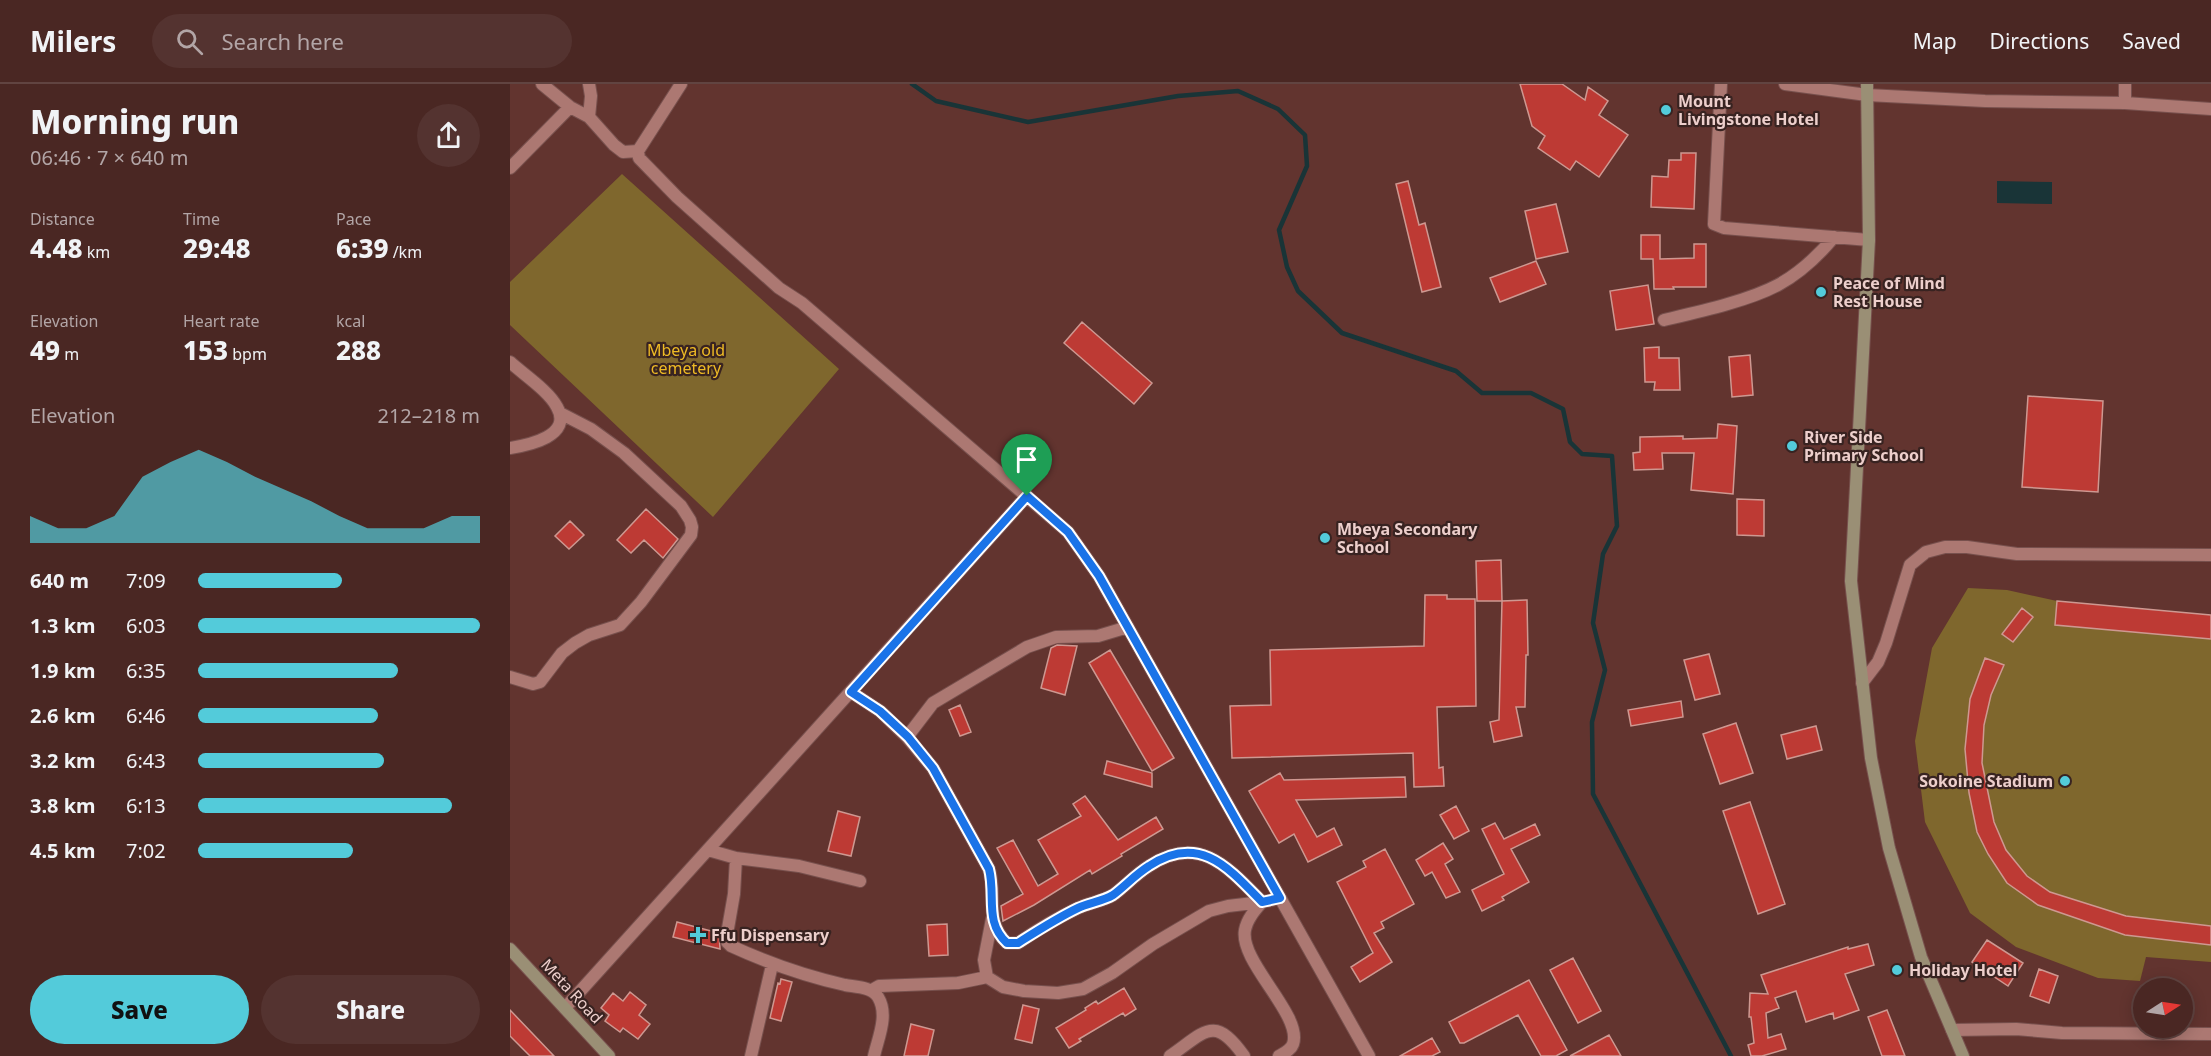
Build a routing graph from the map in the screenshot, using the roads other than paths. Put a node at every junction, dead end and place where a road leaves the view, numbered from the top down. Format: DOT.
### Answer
graph roads {
  1 [pos="542,84"];
  2 [pos="589,84"];
  3 [pos="681,84"];
  4 [pos="1721,84"];
  5 [pos="1785,84"];
  6 [pos="2125,84"];
  7 [pos="1867,89"];
  8 [pos="2125,103"];
  9 [pos="570,107"];
  10 [pos="2211,108"];
  11 [pos="589,117"];
  12 [pos="638,151"];
  13 [pos="510,168"];
  14 [pos="1834,237"];
  15 [pos="1869,240"];
  16 [pos="1664,320"];
  17 [pos="510,362"];
  18 [pos="560,413"];
  19 [pos="510,448"];
  20 [pos="1027,496"];
  21 [pos="2211,555"];
  22 [pos="1128,627"];
  23 [pos="510,677"];
  24 [pos="1862,683"];
  25 [pos="851,692"];
  26 [pos="908,737"];
  27 [pos="708,850"];
  28 [pos="736,858"];
  29 [pos="860,881"];
  30 [pos="1280,898"];
  31 [pos="1262,902"];
  32 [pos="992,919"];
  33 [pos="510,950"];
  34 [pos="772,965"];
  35 [pos="987,977"];
  36 [pos="872,990"];
  37 [pos="565,1008"];
  38 [pos="1952,1030"];
  39 [pos="2211,1034"];
  40 [pos="609,1056"];
  41 [pos="751,1056"];
  42 [pos="874,1056"];
  43 [pos="1170,1056"];
  44 [pos="1244,1056"];
  45 [pos="1279,1056"];
  46 [pos="1370,1056"];
  47 [pos="1963,1056"];
  1 -- 9 [label="street"];
  2 -- 11 [label="street"];
  3 -- 12 [label="street"];
  4 -- 14 [label="street"];
  5 -- 7 [label="street"];
  6 -- 8 [label="street"];
  7 -- 8 [label="street"];
  7 -- 15 [label="street"];
  8 -- 10 [label="street"];
  9 -- 11 [label="street"];
  9 -- 13 [label="street"];
  11 -- 12 [label="street"];
  12 -- 20 [label="street"];
  14 -- 15 [label="street"];
  14 -- 16 [label="street"];
  15 -- 24 [label="street"];
  17 -- 18 [label="street"];
  18 -- 19 [label="street"];
  18 -- 23 [label="street"];
  20 -- 22 [label="street"];
  20 -- 25 [label="street"];
  21 -- 24 [label="street"];
  22 -- 26 [label="street"];
  22 -- 30 [label="street"];
  24 -- 38 [label="street"];
  25 -- 26 [label="street"];
  25 -- 27 [label="street"];
  26 -- 32 [label="street"];
  27 -- 28 [label="street"];
  27 -- 37 [label="street"];
  28 -- 29 [label="street"];
  28 -- 34 [label="street"];
  30 -- 31 [label="street"];
  30 -- 46 [label="street"];
  31 -- 32 [label="street"];
  31 -- 35 [label="street"];
  31 -- 45 [label="street"];
  32 -- 35 [label="street"];
  33 -- 37 [label="street, Meta Road"];
  34 -- 36 [label="street"];
  34 -- 41 [label="street"];
  35 -- 36 [label="street"];
  36 -- 42 [label="street"];
  37 -- 40 [label="street, Meta Road"];
  38 -- 39 [label="street"];
  38 -- 47 [label="street"];
  43 -- 44 [label="street"];
}
